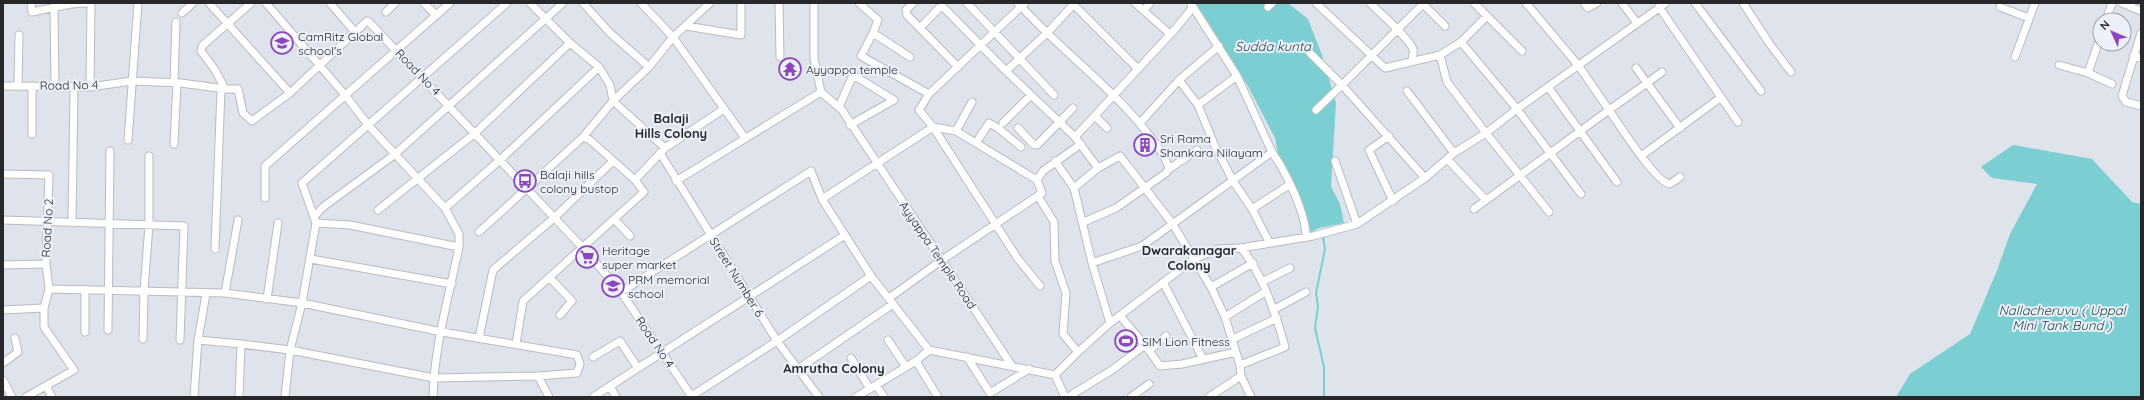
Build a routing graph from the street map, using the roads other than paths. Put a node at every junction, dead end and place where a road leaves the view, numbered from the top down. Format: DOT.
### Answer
graph roads {
  1 [pos="31,3"];
  2 [pos="86,3"];
  3 [pos="91,3"];
  4 [pos="138,3"];
  5 [pos="193,3"];
  6 [pos="210,3"];
  7 [pos="251,3"];
  8 [pos="266,3"];
  9 [pos="330,3"];
  10 [pos="395,3"];
  11 [pos="424,3"];
  12 [pos="450,3"];
  13 [pos="507,3"];
  14 [pos="530,3"];
  15 [pos="564,3"];
  16 [pos="583,3"];
  17 [pos="642,3"];
  18 [pos="710,3"];
  19 [pos="741,3"];
  20 [pos="779,3"];
  21 [pos="814,3"];
  22 [pos="859,3"];
  23 [pos="914,3"];
  24 [pos="967,3"];
  25 [pos="1135,3"];
  26 [pos="1150,3"];
  27 [pos="1316,3"];
  28 [pos="1370,3"];
  29 [pos="1423,3"];
  30 [pos="1474,3"];
  31 [pos="1526,3"];
  32 [pos="1584,3"];
  33 [pos="1597,3"];
  34 [pos="1622,3"];
  35 [pos="1666,3"];
  36 [pos="1695,3"];
  37 [pos="1743,3"];
  38 [pos="2035,3"];
  39 [pos="2122,3"];
  40 [pos="1021,4"];
  41 [pos="1072,4"];
  42 [pos="54,7"];
  43 [pos="1193,7"];
  44 [pos="1659,7"];
  45 [pos="2000,7"];
  46 [pos="1144,10"];
  47 [pos="2141,11"];
  48 [pos="386,12"];
  49 [pos="182,13"];
  50 [pos="436,15"];
  51 [pos="1487,16"];
  52 [pos="2029,18"];
  53 [pos="545,19"];
  54 [pos="176,22"];
  55 [pos="226,23"];
  56 [pos="1637,23"];
  57 [pos="686,26"];
  58 [pos="1445,26"];
  59 [pos="920,28"];
  60 [pos="1398,30"];
  61 [pos="355,32"];
  62 [pos="994,32"];
  63 [pos="1048,32"];
  64 [pos="873,33"];
  65 [pos="2141,33"];
  66 [pos="1170,34"];
  67 [pos="19,35"];
  68 [pos="673,37"];
  69 [pos="1461,42"];
  70 [pos="570,44"];
  71 [pos="980,46"];
  72 [pos="1219,46"];
  73 [pos="397,51"];
  74 [pos="1522,51"];
  75 [pos="1309,52"];
  76 [pos="2095,52"];
  77 [pos="1440,55"];
  78 [pos="2015,56"];
  79 [pos="2133,56"];
  80 [pos="780,57"];
  81 [pos="910,57"];
  82 [pos="1372,57"];
  83 [pos="1020,58"];
  84 [pos="2141,58"];
  85 [pos="1412,62"];
  86 [pos="1578,65"];
  87 [pos="2059,65"];
  88 [pos="320,66"];
  89 [pos="599,67"];
  90 [pos="649,67"];
  91 [pos="958,67"];
  92 [pos="1137,68"];
  93 [pos="1636,68"];
  94 [pos="1006,72"];
  95 [pos="1662,72"];
  96 [pos="1791,72"];
  97 [pos="2088,73"];
  98 [pos="423,76"];
  99 [pos="1237,76"];
  100 [pos="132,80"];
  101 [pos="1179,80"];
  102 [pos="176,82"];
  103 [pos="1647,83"];
  104 [pos="2112,84"];
  105 [pos="55,85"];
  106 [pos="1342,85"];
  107 [pos="3,86"];
  108 [pos="18,86"];
  109 [pos="32,86"];
  110 [pos="74,87"];
  111 [pos="90,87"];
  112 [pos="1548,87"];
  113 [pos="223,89"];
  114 [pos="1407,91"];
  115 [pos="1761,91"];
  116 [pos="821,92"];
  117 [pos="290,93"];
  118 [pos="929,94"];
  119 [pos="345,95"];
  120 [pos="1031,95"];
  121 [pos="1054,95"];
  122 [pos="1114,96"];
  123 [pos="1720,98"];
  124 [pos="613,101"];
  125 [pos="972,102"];
  126 [pos="448,104"];
  127 [pos="1198,106"];
  128 [pos="2141,106"];
  129 [pos="839,107"];
  130 [pos="1073,108"];
  131 [pos="724,109"];
  132 [pos="1516,109"];
  133 [pos="1316,110"];
  134 [pos="1609,110"];
  135 [pos="1095,116"];
  136 [pos="1738,122"];
  137 [pos="1003,123"];
  138 [pos="1059,123"];
  139 [pos="1140,123"];
  140 [pos="850,125"];
  141 [pos="369,126"];
  142 [pos="933,127"];
  143 [pos="1018,128"];
  144 [pos="1108,128"];
  145 [pos="1680,128"];
  146 [pos="956,132"];
  147 [pos="1579,132"];
  148 [pos="1486,133"];
  149 [pos="32,134"];
  150 [pos="474,134"];
  151 [pos="1389,136"];
  152 [pos="583,137"];
  153 [pos="1075,137"];
  154 [pos="745,138"];
  155 [pos="128,140"];
  156 [pos="976,143"];
  157 [pos="174,144"];
  158 [pos="1081,144"];
  159 [pos="1022,147"];
  160 [pos="1197,150"];
  161 [pos="110,151"];
  162 [pos="662,151"];
  163 [pos="1272,152"];
  164 [pos="1454,153"];
  165 [pos="1551,153"];
  166 [pos="394,155"];
  167 [pos="149,156"];
  168 [pos="1641,156"];
  169 [pos="1447,159"];
  170 [pos="500,160"];
  171 [pos="613,161"];
  172 [pos="1335,161"];
  173 [pos="1055,162"];
  174 [pos="877,164"];
  175 [pos="1098,168"];
  176 [pos="1169,169"];
  177 [pos="3,174"];
  178 [pos="1519,176"];
  179 [pos="1680,177"];
  180 [pos="1425,178"];
  181 [pos="417,179"];
  182 [pos="635,180"];
  183 [pos="1037,180"];
  184 [pos="676,181"];
  185 [pos="1233,181"];
  186 [pos="1617,182"];
  187 [pos="1289,185"];
  188 [pos="1074,188"];
  189 [pos="1145,188"];
  190 [pos="527,190"];
  191 [pos="1581,194"];
  192 [pos="1038,196"];
  193 [pos="265,198"];
  194 [pos="822,199"];
  195 [pos="1486,200"];
  196 [pos="1393,201"];
  197 [pos="445,208"];
  198 [pos="1252,209"];
  199 [pos="1474,209"];
  200 [pos="378,210"];
  201 [pos="1549,212"];
  202 [pos="554,218"];
  203 [pos="614,219"];
  204 [pos="3,220"];
  205 [pos="238,220"];
  206 [pos="315,220"];
  207 [pos="48,222"];
  208 [pos="1084,222"];
  209 [pos="72,223"];
  210 [pos="278,223"];
  211 [pos="1172,223"];
  212 [pos="110,224"];
  213 [pos="997,224"];
  214 [pos="1357,224"];
  215 [pos="149,225"];
  216 [pos="478,232"];
  217 [pos="710,234"];
  218 [pos="845,234"];
  219 [pos="630,236"];
  220 [pos="1306,237"];
  221 [pos="1269,242"];
  222 [pos="459,247"];
  223 [pos="215,248"];
  224 [pos="583,248"];
  225 [pos="1241,248"];
  226 [pos="311,259"];
  227 [pos="1194,259"];
  228 [pos="942,260"];
  229 [pos="1092,263"];
  230 [pos="1254,263"];
  231 [pos="46,264"];
  232 [pos="3,265"];
  233 [pos="1290,268"];
  234 [pos="871,276"];
  235 [pos="549,277"];
  236 [pos="1163,282"];
  237 [pos="1262,282"];
  238 [pos="452,284"];
  239 [pos="1040,286"];
  240 [pos="1211,287"];
  241 [pos="49,289"];
  242 [pos="85,289"];
  243 [pos="109,290"];
  244 [pos="144,290"];
  245 [pos="182,292"];
  246 [pos="621,292"];
  247 [pos="1265,292"];
  248 [pos="1306,292"];
  249 [pos="225,293"];
  250 [pos="206,294"];
  251 [pos="749,295"];
  252 [pos="267,299"];
  253 [pos="891,301"];
  254 [pos="302,303"];
  255 [pos="44,308"];
  256 [pos="3,310"];
  257 [pos="1273,310"];
  258 [pos="560,315"];
  259 [pos="1120,316"];
  260 [pos="1225,317"];
  261 [pos="1277,318"];
  262 [pos="1110,323"];
  263 [pos="108,330"];
  264 [pos="85,332"];
  265 [pos="442,332"];
  266 [pos="1166,336"];
  267 [pos="15,338"];
  268 [pos="480,338"];
  269 [pos="143,339"];
  270 [pos="1233,339"];
  271 [pos="180,340"];
  272 [pos="198,340"];
  273 [pos="888,340"];
  274 [pos="777,341"];
  275 [pos="241,344"];
  276 [pos="516,344"];
  277 [pos="1147,348"];
  278 [pos="290,350"];
  279 [pos="929,350"];
  280 [pos="1078,352"];
  281 [pos="1236,352"];
  282 [pos="662,353"];
  283 [pos="593,357"];
  284 [pos="967,357"];
  285 [pos="851,358"];
  286 [pos="1203,359"];
  287 [pos="916,361"];
  288 [pos="3,363"];
  289 [pos="1240,365"];
  290 [pos="1012,366"];
  291 [pos="906,367"];
  292 [pos="638,368"];
  293 [pos="798,369"];
  294 [pos="1028,369"];
  295 [pos="1056,375"];
  296 [pos="538,376"];
  297 [pos="1240,376"];
  298 [pos="434,378"];
  299 [pos="3,380"];
  300 [pos="1149,384"];
  301 [pos="46,386"];
  302 [pos="610,386"];
  303 [pos="873,387"];
  304 [pos="991,395"];
  305 [pos="12,397"];
  306 [pos="26,397"];
  307 [pos="52,397"];
  308 [pos="194,397"];
  309 [pos="239,397"];
  310 [pos="286,397"];
  311 [pos="433,397"];
  312 [pos="549,397"];
  313 [pos="593,397"];
  314 [pos="616,397"];
  315 [pos="691,397"];
  316 [pos="819,397"];
  317 [pos="856,397"];
  318 [pos="884,397"];
  319 [pos="938,397"];
  320 [pos="1065,397"];
  321 [pos="1068,397"];
  322 [pos="1131,397"];
  323 [pos="1209,397"];
  324 [pos="1251,397"];
  1 -- 42 [label="street"];
  2 -- 42 [label="street"];
  3 -- 111 [label="street"];
  4 -- 100 [label="street"];
  5 -- 49 [label="street"];
  6 -- 55 [label="street"];
  7 -- 55 [label="street"];
  8 -- 88 [label="street"];
  9 -- 61 [label="street"];
  10 -- 48 [label="street"];
  11 -- 50 [label="street"];
  12 -- 50 [label="street"];
  13 -- 98 [label="street"];
  14 -- 53 [label="street"];
  15 -- 53 [label="street"];
  16 -- 90 [label="street"];
  17 -- 68 [label="street"];
  18 -- 57 [label="street"];
  19 -- 57 [label="street"];
  20 -- 80 [label="street"];
  21 -- 116 [label="street"];
  22 -- 64 [label="street"];
  23 -- 59 [label="street"];
  24 -- 62 [label="street"];
  25 -- 46 [label="street"];
  26 -- 46 [label="street"];
  27 -- 82 [label="street"];
  28 -- 60 [label="street"];
  29 -- 58 [label="street"];
  29 -- 60 [label="street"];
  30 -- 51 [label="street"];
  31 -- 86 [label="street"];
  32 -- 33 [label="street"];
  34 -- 56 [label="street"];
  35 -- 44 [label="street"];
  36 -- 115 [label="street"];
  37 -- 96 [label="street"];
  38 -- 52 [label="street"];
  39 -- 47 [label="street"];
  40 -- 62 [label="street"];
  40 -- 63 [label="street"];
  41 -- 63 [label="street"];
  41 -- 92 [label="street"];
  42 -- 105 [label="street"];
  43 -- 66 [label="street"];
  43 -- 72 [label="street"];
  44 -- 56 [label="street"];
  44 -- 123 [label="street"];
  45 -- 52 [label="street"];
  46 -- 66 [label="street"];
  50 -- 73 [label="street"];
  51 -- 69 [label="street"];
  51 -- 74 [label="street"];
  52 -- 78 [label="street"];
  53 -- 70 [label="street"];
  53 -- 126 [label="street"];
  54 -- 102 [label="street"];
  55 -- 113 [label="street"];
  55 -- 117 [label="street"];
  56 -- 86 [label="street"];
  57 -- 68 [label="street"];
  59 -- 71 [label="street"];
  59 -- 91 [label="street"];
  60 -- 82 [label="street"];
  60 -- 85 [label="street"];
  61 -- 73 [label="street, Road No 4"];
  61 -- 88 [label="street, Road No 4"];
  62 -- 71 [label="street"];
  62 -- 83 [label="street"];
  63 -- 83 [label="street"];
  63 -- 122 [label="street"];
  64 -- 81 [label="street"];
  64 -- 118 [label="street"];
  65 -- 79 [label="street"];
  66 -- 92 [label="street"];
  67 -- 108 [label="street"];
  68 -- 90 [label="street"];
  68 -- 131 [label="street"];
  69 -- 77 [label="street"];
  69 -- 132 [label="street"];
  70 -- 89 [label="street"];
  70 -- 150 [label="street"];
  71 -- 91 [label="street"];
  71 -- 94 [label="street"];
  72 -- 99 [label="street"];
  72 -- 101 [label="street"];
  73 -- 98 [label="street, Road No 4"];
  73 -- 119 [label="street"];
  75 -- 106 [label="street"];
  76 -- 97 [label="street"];
  77 -- 85 [label="street"];
  77 -- 148 [label="street"];
  79 -- 84 [label="street"];
  79 -- 128 [label="street"];
  82 -- 85 [label="street"];
  82 -- 106 [label="street"];
  83 -- 94 [label="street"];
  83 -- 121 [label="street"];
  86 -- 112 [label="street"];
  86 -- 134 [label="street"];
  87 -- 97 [label="street"];
  88 -- 117 [label="street, Road No 4"];
  88 -- 119 [label="street"];
  89 -- 124 [label="street"];
  89 -- 170 [label="street"];
  90 -- 124 [label="street"];
  91 -- 118 [label="street"];
  92 -- 122 [label="street"];
  93 -- 103 [label="street"];
  94 -- 120 [label="street"];
  95 -- 103 [label="street"];
  97 -- 104 [label="street"];
  98 -- 126 [label="street, Road No 4"];
  98 -- 141 [label="street"];
  99 -- 127 [label="street"];
  99 -- 163 [label="street"];
  100 -- 102 [label="street, Road No 4"];
  100 -- 111 [label="street, Road No 4"];
  100 -- 155 [label="street"];
  101 -- 127 [label="street"];
  101 -- 139 [label="street"];
  102 -- 113 [label="street, Road No 4"];
  102 -- 157 [label="street"];
  103 -- 134 [label="street"];
  103 -- 145 [label="street"];
  105 -- 109 [label="street, Road No 4"];
  105 -- 110 [label="street, Road No 4"];
  106 -- 133 [label="street"];
  106 -- 151 [label="street"];
  107 -- 108 [label="street, Road No 4"];
  108 -- 109 [label="street, Road No 4"];
  109 -- 149 [label="street"];
  110 -- 111 [label="street, Road No 4"];
  110 -- 209 [label="street"];
  112 -- 132 [label="street"];
  112 -- 147 [label="street"];
  113 -- 117 [label="street, Road No 4"];
  113 -- 223 [label="street"];
  114 -- 164 [label="street"];
  116 -- 129 [label="street, Ayyappa Temple Road"];
  116 -- 154 [label="street"];
  118 -- 142 [label="street"];
  119 -- 141 [label="street"];
  119 -- 193 [label="street"];
  120 -- 137 [label="street"];
  120 -- 138 [label="street"];
  122 -- 135 [label="street"];
  122 -- 139 [label="street"];
  123 -- 136 [label="street"];
  123 -- 145 [label="street"];
  124 -- 152 [label="street"];
  124 -- 162 [label="street, Street Number 6"];
  125 -- 146 [label="street"];
  126 -- 150 [label="street, Road No 4"];
  126 -- 166 [label="street"];
  127 -- 185 [label="street"];
  129 -- 140 [label="street, Ayyappa Temple Road"];
  129 -- 140 [label="street"];
  130 -- 138 [label="street"];
  131 -- 154 [label="street"];
  131 -- 162 [label="street"];
  132 -- 148 [label="street"];
  132 -- 165 [label="street"];
  134 -- 147 [label="street"];
  134 -- 168 [label="street"];
  135 -- 144 [label="street"];
  135 -- 153 [label="street"];
  138 -- 143 [label="street"];
  138 -- 153 [label="street"];
  139 -- 176 [label="street"];
  140 -- 174 [label="street, Ayyappa Temple Road"];
  141 -- 166 [label="street"];
  141 -- 206 [label="street"];
  142 -- 146 [label="street"];
  142 -- 174 [label="street"];
  142 -- 213 [label="street"];
  145 -- 168 [label="street"];
  146 -- 156 [label="street"];
  147 -- 165 [label="street"];
  147 -- 186 [label="street"];
  148 -- 164 [label="street"];
  148 -- 178 [label="street"];
  150 -- 170 [label="street, Road No 4"];
  150 -- 181 [label="street"];
  151 -- 180 [label="street"];
  151 -- 196 [label="street"];
  152 -- 171 [label="street"];
  152 -- 190 [label="street"];
  153 -- 158 [label="street"];
  154 -- 184 [label="street"];
  156 -- 159 [label="street"];
  156 -- 183 [label="street"];
  158 -- 173 [label="street"];
  158 -- 175 [label="street"];
  160 -- 176 [label="street"];
  161 -- 212 [label="street"];
  162 -- 182 [label="street"];
  162 -- 184 [label="street, Street Number 6"];
  163 -- 185 [label="street"];
  163 -- 187 [label="street"];
  164 -- 169 [label="street"];
  165 -- 178 [label="street"];
  165 -- 191 [label="street"];
  166 -- 181 [label="street"];
  166 -- 206 [label="street"];
  167 -- 215 [label="street"];
  168 -- 179 [label="street"];
  169 -- 180 [label="street"];
  169 -- 195 [label="street"];
  170 -- 190 [label="street, Road No 4"];
  170 -- 197 [label="street"];
  171 -- 182 [label="street"];
  171 -- 202 [label="street"];
  172 -- 214 [label="street"];
  173 -- 183 [label="street"];
  173 -- 188 [label="street"];
  174 -- 194 [label="street"];
  174 -- 228 [label="street, Ayyappa Temple Road"];
  175 -- 188 [label="street"];
  175 -- 189 [label="street"];
  176 -- 189 [label="street"];
  177 -- 207 [label="street, Road No 2"];
  178 -- 195 [label="street"];
  178 -- 201 [label="street"];
  180 -- 196 [label="street"];
  181 -- 197 [label="street"];
  181 -- 200 [label="street"];
  182 -- 203 [label="street"];
  183 -- 192 [label="street"];
  184 -- 217 [label="street, Street Number 6"];
  185 -- 198 [label="street"];
  185 -- 211 [label="street"];
  187 -- 198 [label="street"];
  187 -- 220 [label="street"];
  188 -- 208 [label="street"];
  189 -- 208 [label="street"];
  189 -- 211 [label="street"];
  190 -- 202 [label="street, Road No 4"];
  190 -- 216 [label="street"];
  192 -- 213 [label="street"];
  192 -- 280 [label="street"];
  194 -- 217 [label="street"];
  194 -- 218 [label="street"];
  195 -- 199 [label="street"];
  196 -- 214 [label="street"];
  197 -- 222 [label="street"];
  198 -- 221 [label="street"];
  202 -- 224 [label="street, Road No 4"];
  202 -- 268 [label="street"];
  203 -- 219 [label="street"];
  203 -- 224 [label="street"];
  204 -- 207 [label="street"];
  205 -- 249 [label="street"];
  206 -- 222 [label="street"];
  206 -- 226 [label="street"];
  207 -- 209 [label="street"];
  207 -- 231 [label="street, Road No 2"];
  208 -- 229 [label="street"];
  209 -- 212 [label="street"];
  210 -- 252 [label="street"];
  211 -- 227 [label="street"];
  211 -- 229 [label="street"];
  212 -- 215 [label="street"];
  212 -- 243 [label="street"];
  213 -- 228 [label="street"];
  213 -- 239 [label="street"];
  214 -- 220 [label="street"];
  215 -- 244 [label="street"];
  215 -- 245 [label="street"];
  217 -- 246 [label="street"];
  217 -- 251 [label="street, Street Number 6"];
  218 -- 234 [label="street"];
  218 -- 251 [label="street"];
  220 -- 221 [label="street"];
  221 -- 225 [label="street"];
  222 -- 238 [label="street"];
  224 -- 235 [label="street"];
  224 -- 246 [label="street, Road No 4"];
  225 -- 227 [label="street"];
  225 -- 230 [label="street"];
  226 -- 238 [label="street"];
  226 -- 254 [label="street"];
  227 -- 236 [label="street"];
  227 -- 240 [label="street"];
  228 -- 253 [label="street"];
  228 -- 290 [label="street, Ayyappa Temple Road"];
  229 -- 262 [label="street"];
  230 -- 237 [label="street"];
  230 -- 240 [label="street"];
  231 -- 232 [label="street"];
  231 -- 241 [label="street, Road No 2"];
  233 -- 237 [label="street"];
  234 -- 253 [label="street"];
  234 -- 274 [label="street"];
  235 -- 258 [label="street"];
  235 -- 276 [label="street"];
  236 -- 259 [label="street"];
  236 -- 286 [label="street"];
  237 -- 247 [label="street"];
  238 -- 265 [label="street"];
  240 -- 260 [label="street"];
  241 -- 242 [label="street"];
  241 -- 255 [label="street, Road No 2"];
  242 -- 243 [label="street"];
  242 -- 264 [label="street"];
  243 -- 244 [label="street"];
  243 -- 263 [label="street"];
  244 -- 245 [label="street"];
  244 -- 269 [label="street"];
  245 -- 250 [label="street"];
  245 -- 271 [label="street"];
  246 -- 282 [label="street, Road No 4"];
  247 -- 257 [label="street"];
  247 -- 260 [label="street"];
  248 -- 257 [label="street"];
  249 -- 250 [label="street"];
  249 -- 252 [label="street"];
  250 -- 272 [label="street"];
  251 -- 274 [label="street, Street Number 6"];
  251 -- 282 [label="street"];
  252 -- 254 [label="street"];
  253 -- 279 [label="street"];
  253 -- 293 [label="street"];
  254 -- 265 [label="street"];
  254 -- 278 [label="street"];
  255 -- 256 [label="street"];
  255 -- 301 [label="street, Road No 2"];
  257 -- 261 [label="street"];
  259 -- 262 [label="street"];
  259 -- 277 [label="street"];
  260 -- 270 [label="street"];
  261 -- 270 [label="street"];
  261 -- 289 [label="street"];
  262 -- 280 [label="street"];
  265 -- 268 [label="street"];
  265 -- 298 [label="street"];
  266 -- 277 [label="street"];
  267 -- 288 [label="street"];
  268 -- 276 [label="street"];
  270 -- 281 [label="street"];
  272 -- 275 [label="street"];
  272 -- 308 [label="street"];
  273 -- 291 [label="street"];
  274 -- 293 [label="street, Street Number 6"];
  274 -- 315 [label="street"];
  275 -- 278 [label="street"];
  275 -- 309 [label="street"];
  276 -- 296 [label="street"];
  277 -- 286 [label="street"];
  277 -- 321 [label="street"];
  278 -- 298 [label="street"];
  278 -- 310 [label="street"];
  279 -- 284 [label="street"];
  279 -- 287 [label="street"];
  280 -- 295 [label="street"];
  281 -- 286 [label="street"];
  281 -- 289 [label="street"];
  282 -- 292 [label="street"];
  282 -- 315 [label="street, Road No 4"];
  283 -- 292 [label="street"];
  284 -- 290 [label="street"];
  284 -- 304 [label="street"];
  285 -- 303 [label="street"];
  287 -- 291 [label="street"];
  287 -- 319 [label="street"];
  289 -- 297 [label="street"];
  290 -- 294 [label="street"];
  291 -- 303 [label="street"];
  292 -- 302 [label="street"];
  293 -- 316 [label="street, Street Number 6"];
  294 -- 295 [label="street"];
  294 -- 304 [label="street"];
  295 -- 320 [label="street"];
  296 -- 298 [label="street"];
  296 -- 312 [label="street"];
  297 -- 323 [label="street"];
  297 -- 324 [label="street"];
  298 -- 311 [label="street"];
  299 -- 305 [label="street"];
  300 -- 322 [label="street"];
  301 -- 306 [label="street"];
  301 -- 307 [label="street"];
  302 -- 313 [label="street"];
  302 -- 314 [label="street"];
  303 -- 317 [label="street"];
  303 -- 318 [label="street"];
}
